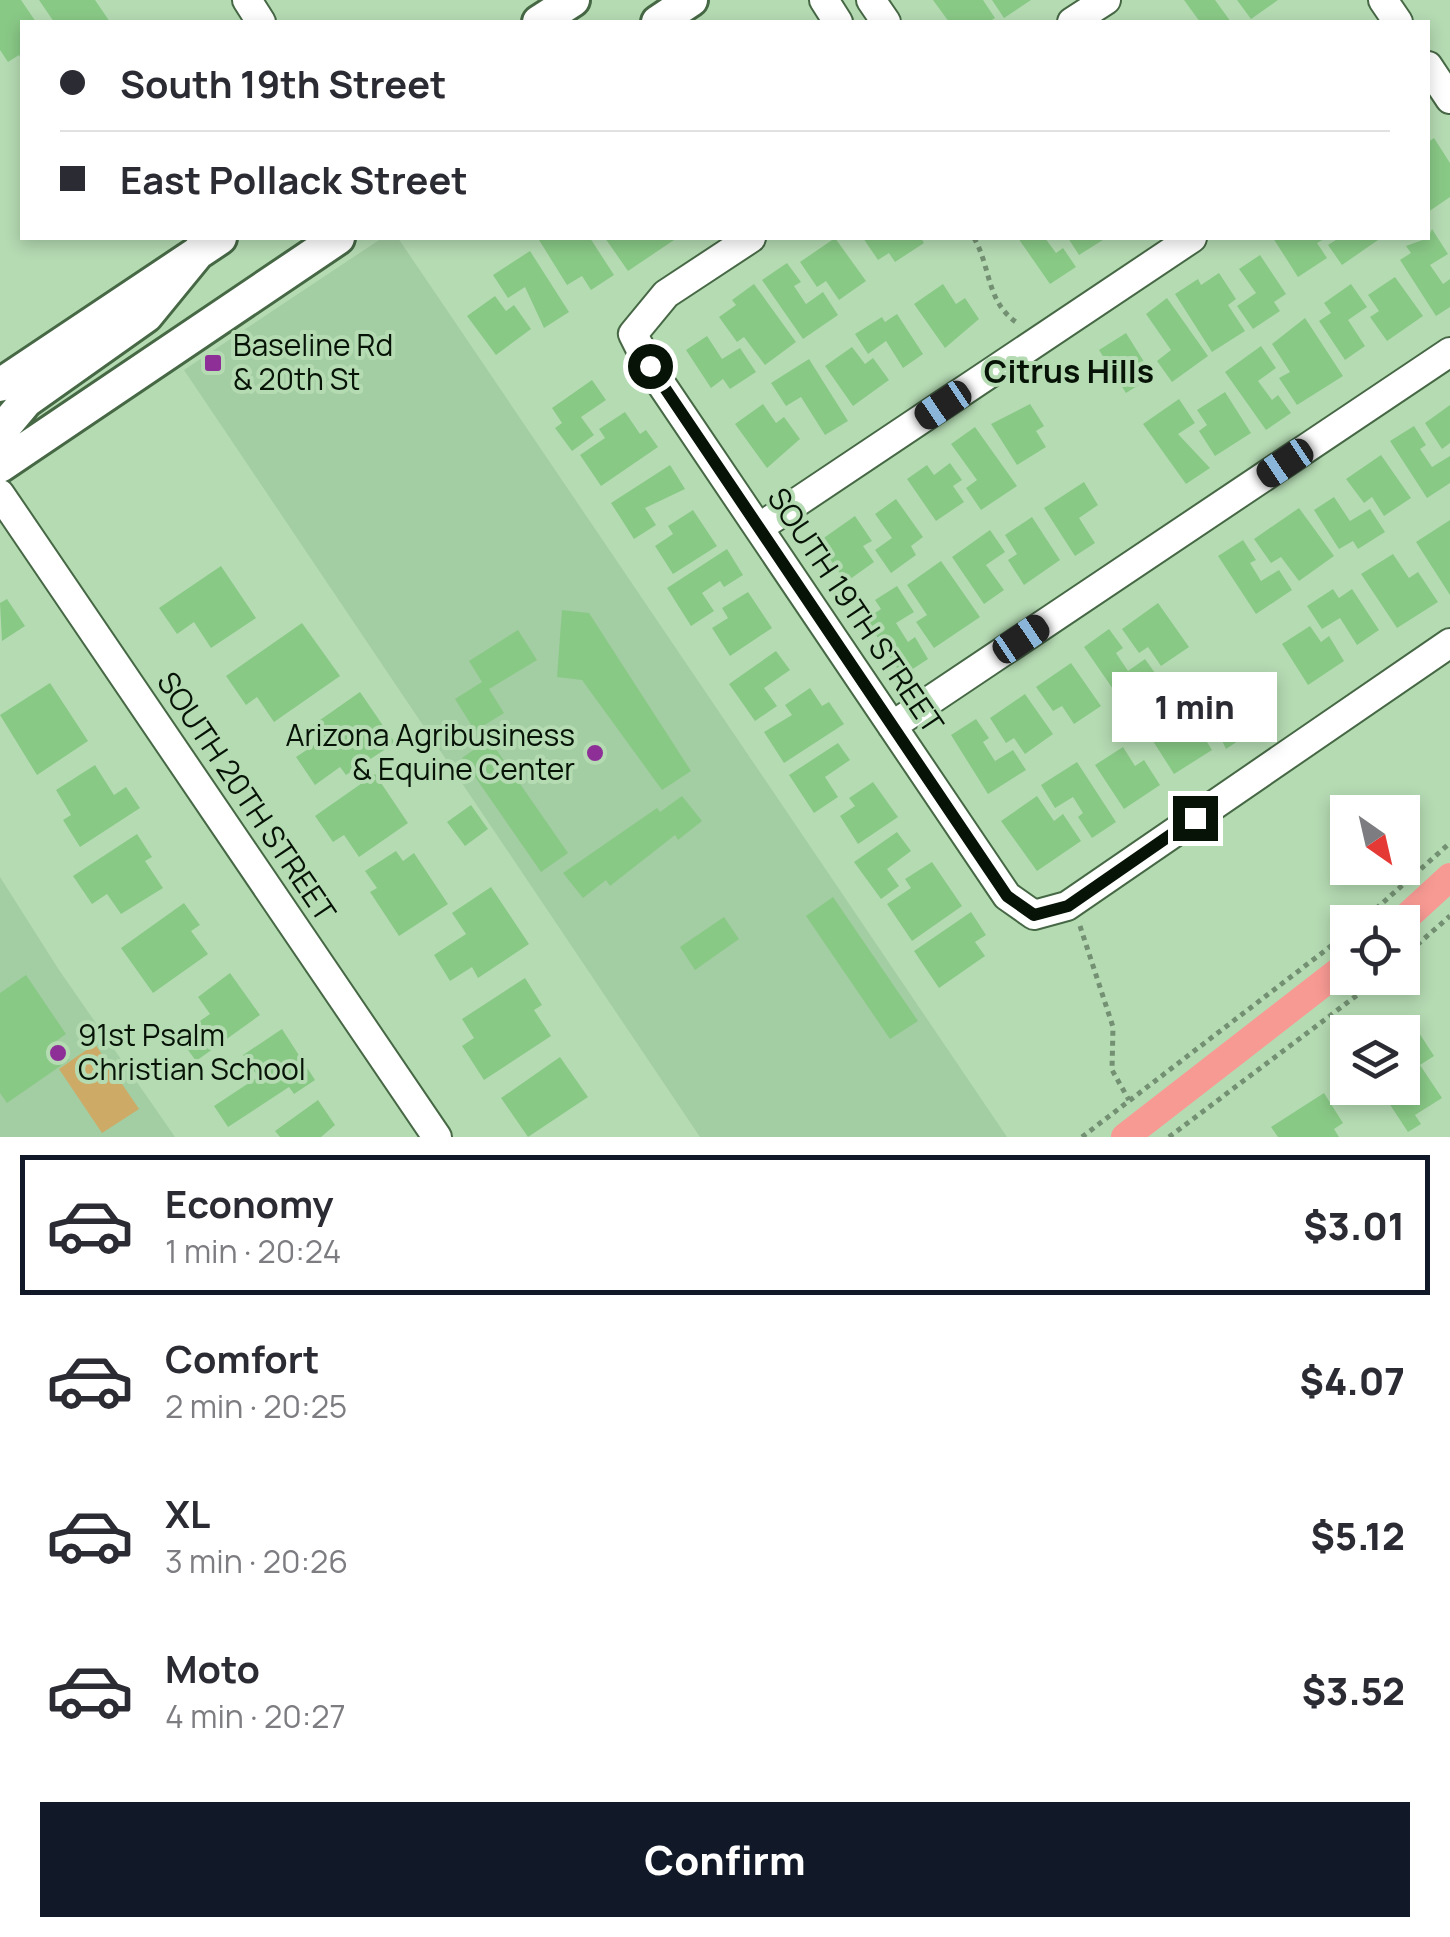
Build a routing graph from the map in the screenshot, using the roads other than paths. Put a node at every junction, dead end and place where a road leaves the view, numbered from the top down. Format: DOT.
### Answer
graph roads {
  1 [pos="572,0"];
  2 [pos="691,0"];
  3 [pos="1106,0"];
  4 [pos="542,20"];
  5 [pos="661,20"];
  6 [pos="1075,20"];
  7 [pos="1430,73"];
  8 [pos="1450,99"];
  9 [pos="335,240"];
  10 [pos="748,240"];
  11 [pos="1189,240"];
  12 [pos="210,244"];
  13 [pos="1450,352"];
  14 [pos="0,386"];
  15 [pos="0,432"];
  16 [pos="0,466"];
  17 [pos="0,494"];
  18 [pos="760,527"];
  19 [pos="1450,643"];
  20 [pos="892,726"];
  21 [pos="437,1137"];
  1 -- 4 [label="main road"];
  2 -- 5 [label="main road"];
  3 -- 6 [label="street"];
  7 -- 8 [label="street"];
  9 -- 16 [label="main road"];
  10 -- 18 [label="street, SOUTH 19TH STREET"];
  11 -- 18 [label="street"];
  12 -- 14 [label="main road"];
  12 -- 15 [label="main road"];
  13 -- 20 [label="street"];
  17 -- 21 [label="street, SOUTH 20TH STREET"];
  18 -- 20 [label="street, SOUTH 19TH STREET"];
  19 -- 20 [label="street, SOUTH 19TH STREET"];
}
